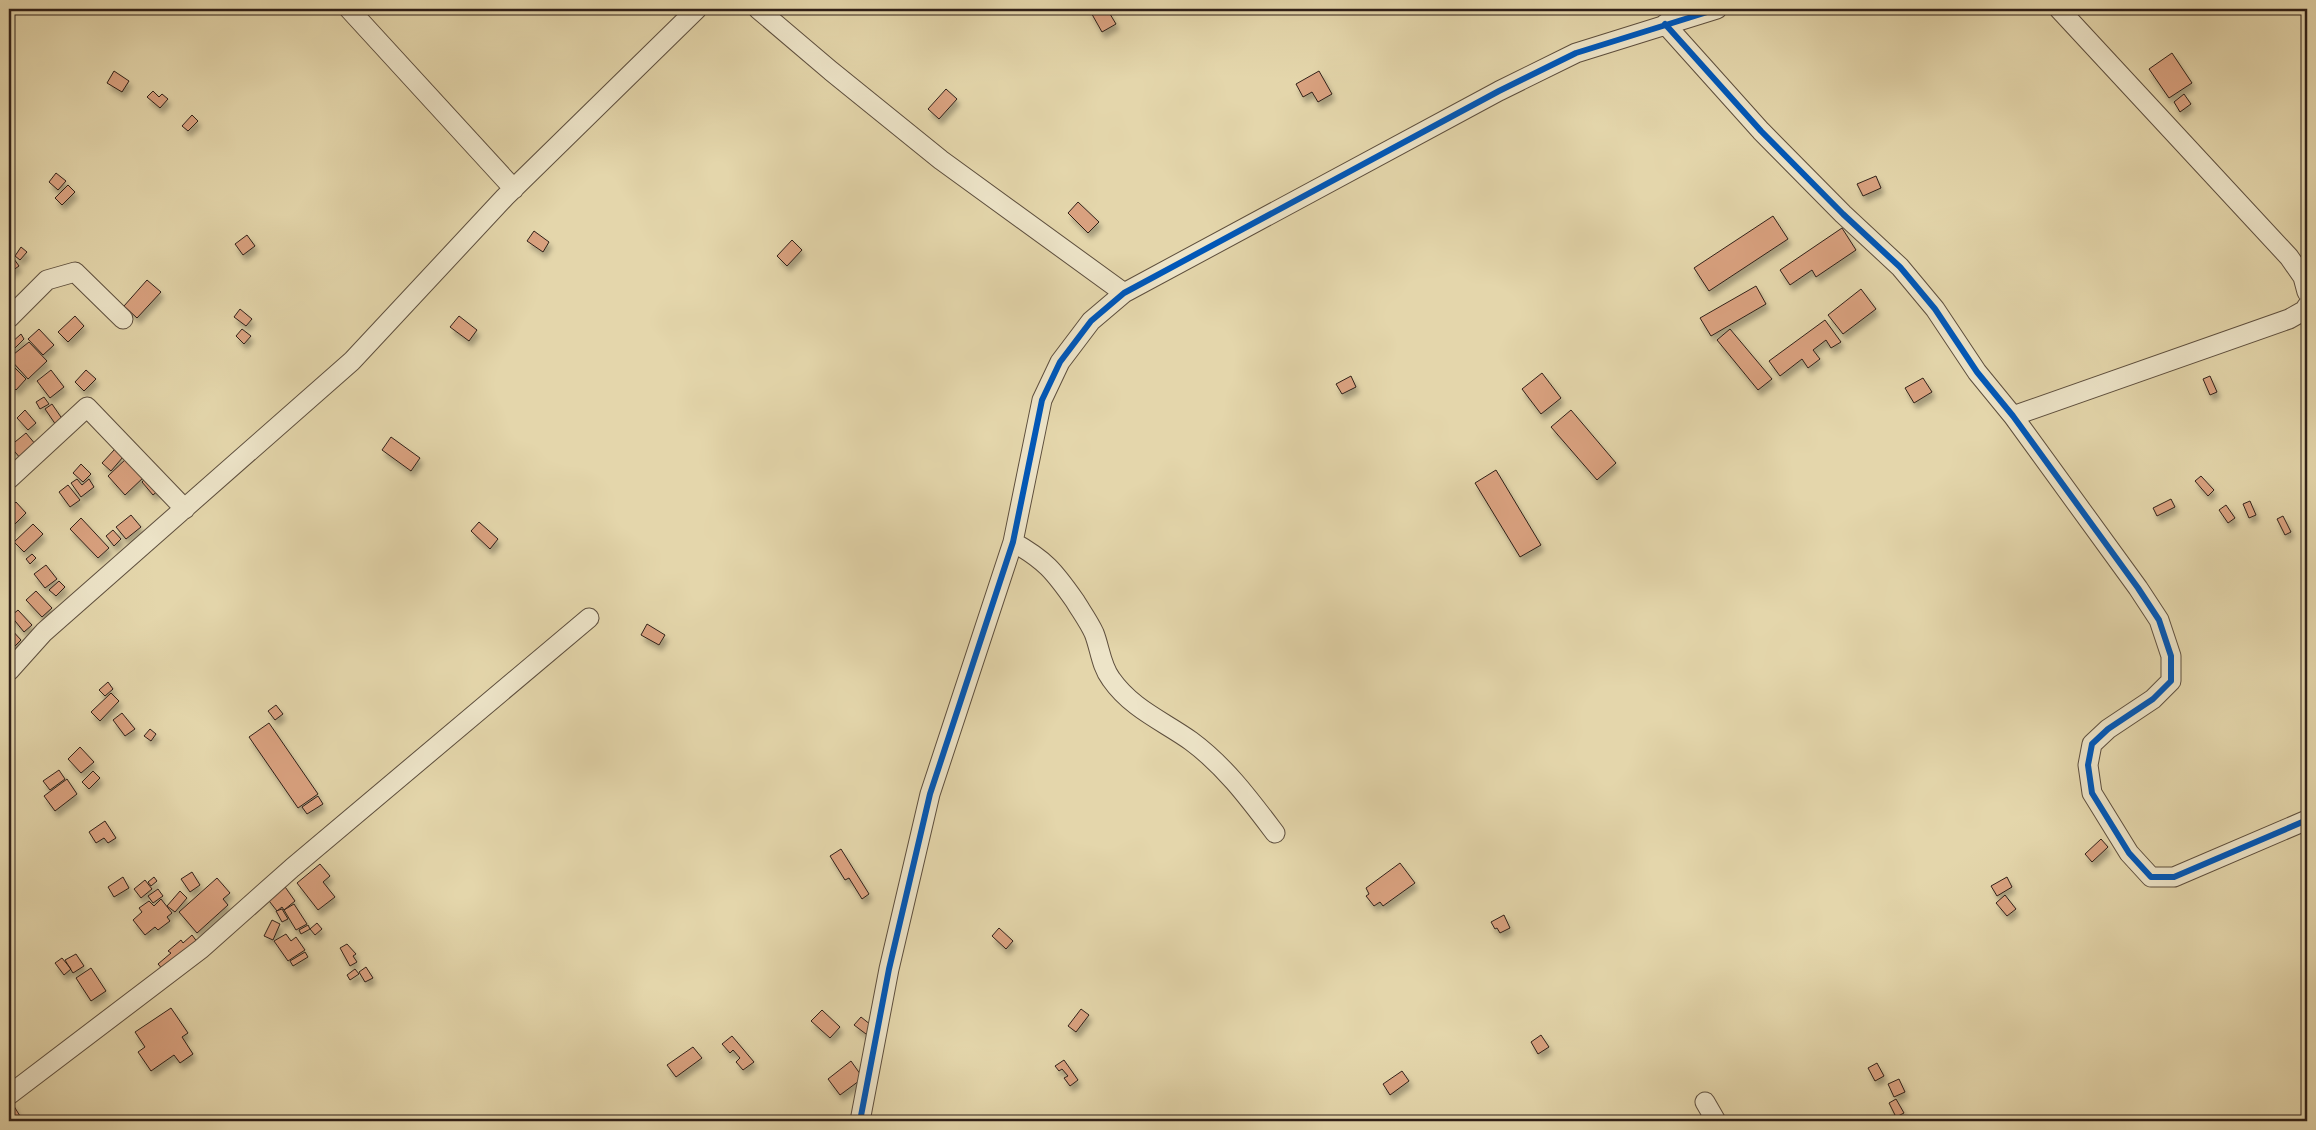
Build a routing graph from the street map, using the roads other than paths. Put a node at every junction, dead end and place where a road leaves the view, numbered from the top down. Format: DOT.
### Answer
graph roads {
  1 [pos="349,9"];
  2 [pos="697,9"];
  3 [pos="758,9"];
  4 [pos="1717,9"];
  5 [pos="2059,9"];
  6 [pos="1665,24"];
  7 [pos="514,189"];
  8 [pos="2307,292"];
  9 [pos="1124,293"];
  10 [pos="2307,306"];
  11 [pos="9,318"];
  12 [pos="123,319"];
  13 [pos="2013,416"];
  14 [pos="9,479"];
  15 [pos="185,509"];
  16 [pos="1013,542"];
  17 [pos="589,618"];
  18 [pos="9,671"];
  19 [pos="2307,820"];
  20 [pos="1275,833"];
  21 [pos="9,1095"];
  22 [pos="1705,1102"];
  23 [pos="860,1121"];
  24 [pos="1716,1121"];
  1 -- 7 [label="street"];
  2 -- 7 [label="street"];
  3 -- 9 [label="street"];
  4 -- 6 [label="street"];
  5 -- 8 [label="street"];
  6 -- 9 [label="street"];
  6 -- 13 [label="street"];
  7 -- 15 [label="street"];
  9 -- 16 [label="street"];
  10 -- 13 [label="street"];
  11 -- 12 [label="street"];
  13 -- 19 [label="street"];
  14 -- 15 [label="street"];
  15 -- 18 [label="street"];
  16 -- 20 [label="street"];
  16 -- 23 [label="street"];
  17 -- 21 [label="street"];
  22 -- 24 [label="street"];
}
